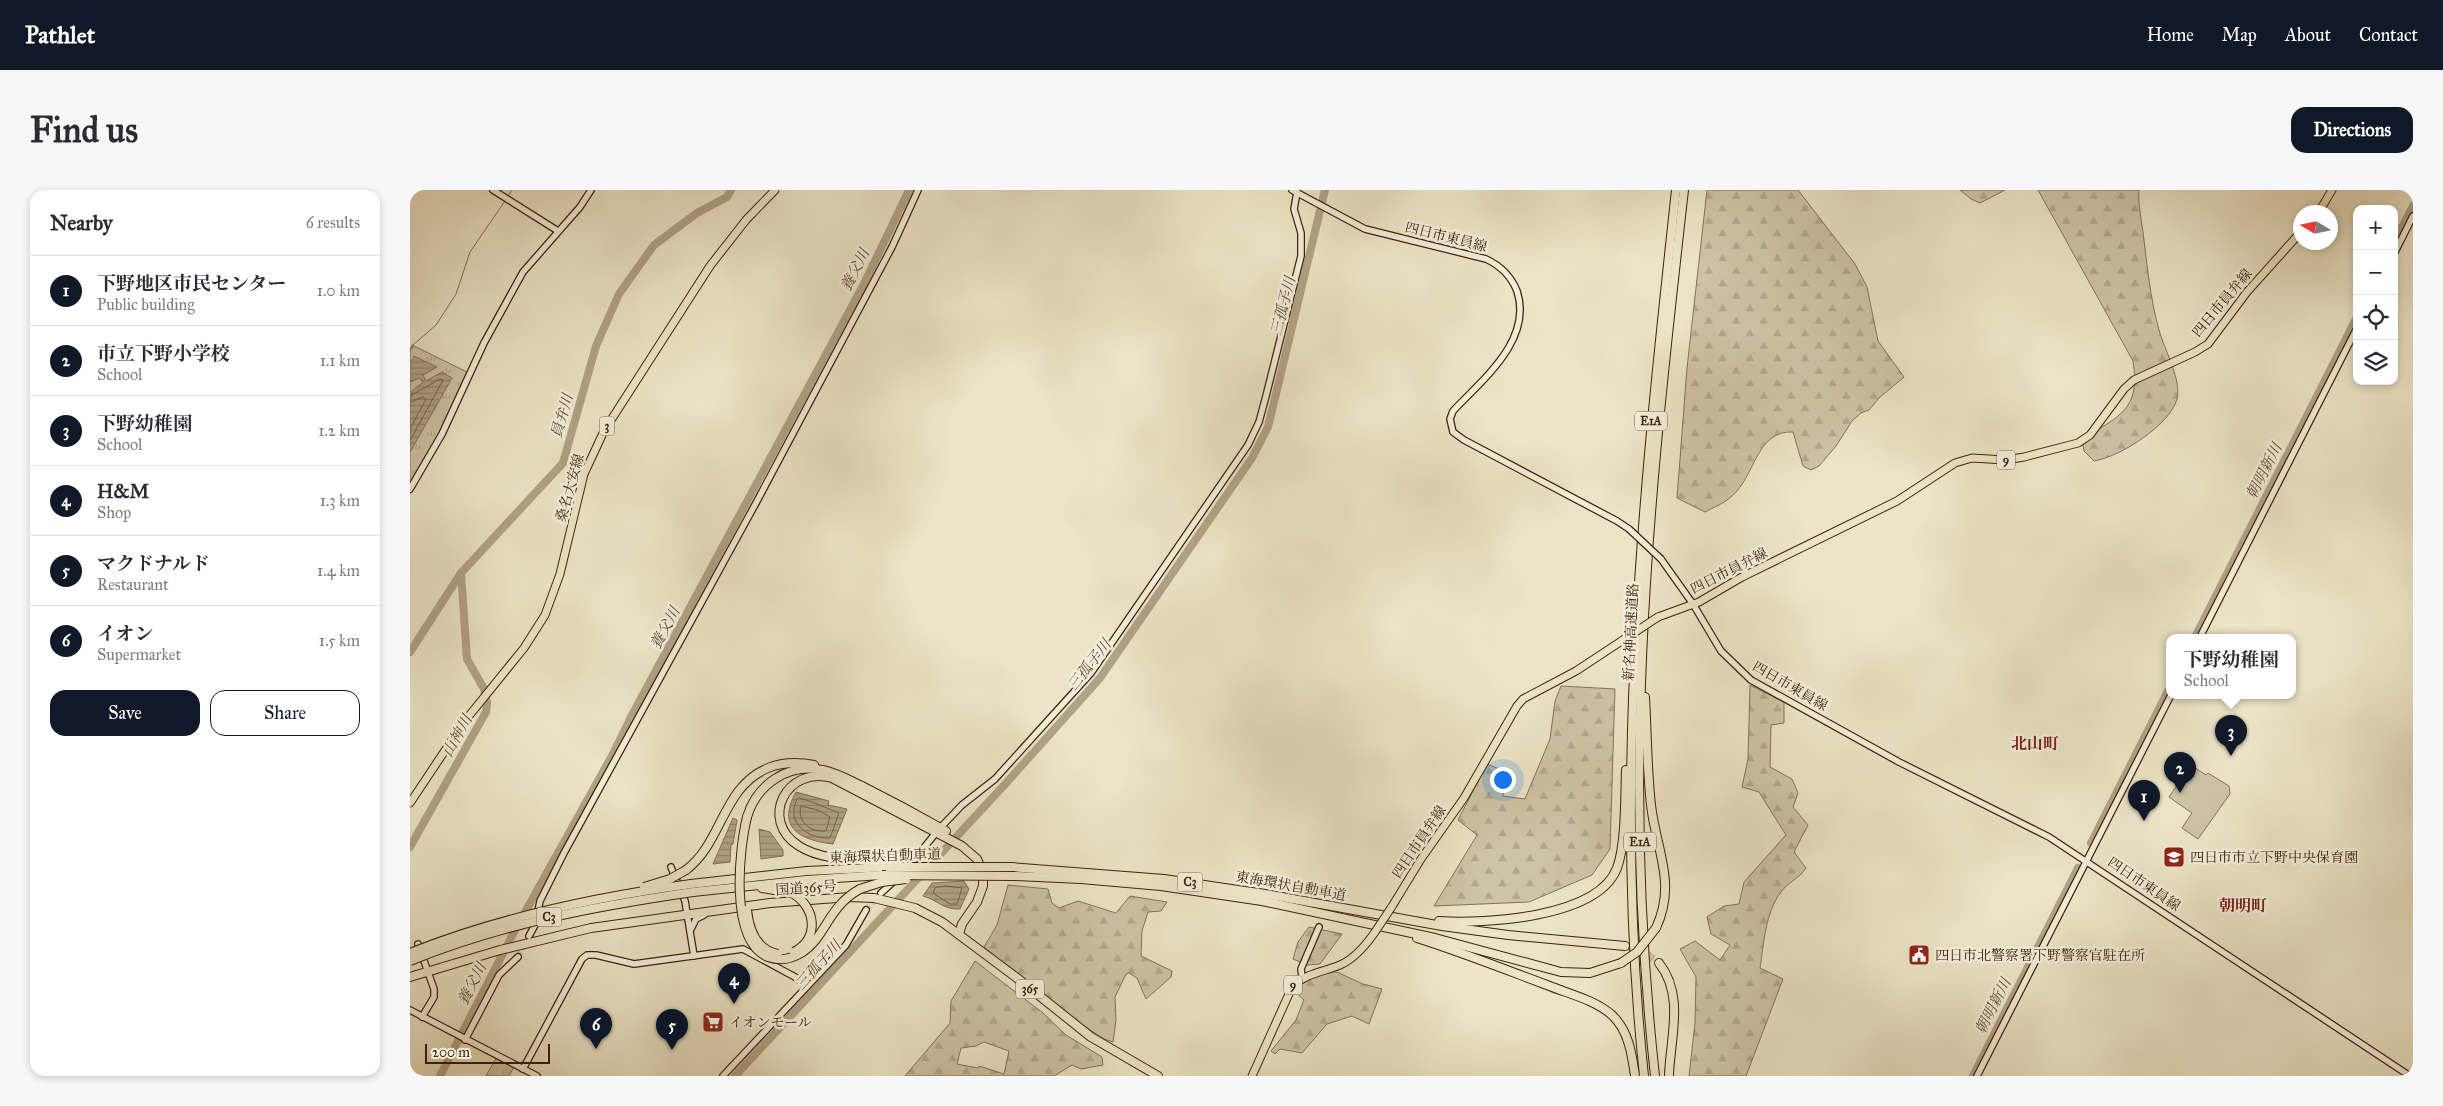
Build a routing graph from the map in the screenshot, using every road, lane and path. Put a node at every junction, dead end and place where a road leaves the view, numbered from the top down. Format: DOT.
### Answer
graph roads {
  1 [pos="493,190"];
  2 [pos="591,190"];
  3 [pos="775,190"];
  4 [pos="918,190"];
  5 [pos="1676,190"];
  6 [pos="1684,190"];
  7 [pos="2332,190"];
  8 [pos="1294,191"];
  9 [pos="2323,205"];
  10 [pos="2413,216"];
  11 [pos="558,231"];
  12 [pos="2293,241"];
  13 [pos="2396,250"];
  14 [pos="2353,336"];
  15 [pos="410,488"];
  16 [pos="1692,604"];
  17 [pos="1645,608"];
  18 [pos="2202,634"];
  19 [pos="1634,653"];
  20 [pos="2169,699"];
  21 [pos="828,774"];
  22 [pos="410,803"];
  23 [pos="749,818"];
  24 [pos="942,832"];
  25 [pos="2088,862"];
  26 [pos="888,865"];
  27 [pos="671,867"];
  28 [pos="882,879"];
  29 [pos="692,890"];
  30 [pos="881,893"];
  31 [pos="562,906"];
  32 [pos="730,908"];
  33 [pos="866,910"];
  34 [pos="688,913"];
  35 [pos="1368,913"];
  36 [pos="1365,922"];
  37 [pos="1319,927"];
  38 [pos="690,932"];
  39 [pos="959,934"];
  40 [pos="529,936"];
  41 [pos="418,944"];
  42 [pos="1625,946"];
  43 [pos="410,953"];
  44 [pos="694,956"];
  45 [pos="518,957"];
  46 [pos="410,961"];
  47 [pos="1660,963"];
  48 [pos="429,973"];
  49 [pos="410,977"];
  50 [pos="1302,977"];
  51 [pos="807,986"];
  52 [pos="410,1010"];
  53 [pos="422,1016"];
  54 [pos="461,1038"];
  55 [pos="523,1069"];
  56 [pos="537,1076"];
  57 [pos="723,1076"];
  58 [pos="1158,1076"];
  59 [pos="1252,1076"];
  60 [pos="1635,1076"];
  61 [pos="1644,1076"];
  62 [pos="1655,1076"];
  63 [pos="1669,1076"];
  64 [pos="1978,1076"];
  65 [pos="2410,1076"];
  1 -- 11 [label="street"];
  2 -- 11 [label="street"];
  3 -- 22 [label="main road, 桑名大安線 / 3"];
  4 -- 40 [label="street"];
  5 -- 19 [label="highway, 新名神高速道路 / E1A"];
  6 -- 17 [label="highway, 新名神高速道路 / E1A"];
  7 -- 9 [label="main road"];
  8 -- 16 [label="street, 四日市東員線, bridge"];
  8 -- 24 [label="street"];
  10 -- 13 [label="street"];
  11 -- 15 [label="street"];
  12 -- 16 [label="main road, 四日市員弁線 / 9"];
  14 -- 18 [label="street"];
  16 -- 25 [label="street, 四日市東員線"];
  16 -- 50 [label="main road, 四日市員弁線 / 9, bridge"];
  17 -- 36 [label="highway, bridge"];
  17 -- 62 [label="highway, 新名神高速道路 / E1A"];
  19 -- 35 [label="highway"];
  19 -- 61 [label="highway, 新名神高速道路 / E1A"];
  20 -- 25 [label="street"];
  21 -- 23 [label="highway"];
  21 -- 24 [label="highway"];
  21 -- 26 [label="highway"];
  21 -- 31 [label="highway, bridge"];
  23 -- 28 [label="highway, bridge"];
  23 -- 29 [label="highway, bridge"];
  24 -- 30 [label="street"];
  24 -- 39 [label="highway"];
  25 -- 64 [label="street"];
  25 -- 65 [label="street, 四日市東員線"];
  26 -- 29 [label="highway, 東海環状自動車道 / C3"];
  26 -- 35 [label="highway, 東海環状自動車道 / C3, bridge"];
  27 -- 34 [label="street"];
  28 -- 29 [label="highway, 東海環状自動車道 / C3"];
  28 -- 36 [label="highway, 東海環状自動車道 / C3, bridge"];
  29 -- 31 [label="highway, 東海環状自動車道 / C3, bridge"];
  29 -- 46 [label="highway, 東海環状自動車道 / C3, bridge"];
  31 -- 43 [label="highway, 東海環状自動車道 / C3, bridge"];
  32 -- 34 [label="highway, 国道365号 / 365"];
  32 -- 38 [label="street"];
  32 -- 39 [label="highway, 国道365号 / 365"];
  33 -- 51 [label="street"];
  34 -- 38 [label="street"];
  34 -- 48 [label="highway, 国道365号 / 365"];
  35 -- 42 [label="highway"];
  36 -- 60 [label="highway"];
  37 -- 50 [label="street"];
  38 -- 44 [label="street"];
  39 -- 58 [label="highway, 国道365号 / 365"];
  41 -- 48 [label="street"];
  44 -- 51 [label="street"];
  44 -- 55 [label="street"];
  45 -- 54 [label="street"];
  47 -- 63 [label="highway"];
  48 -- 49 [label="highway, 国道365号 / 365"];
  48 -- 53 [label="street"];
  50 -- 59 [label="main road, 9"];
  51 -- 57 [label="street"];
  52 -- 53 [label="street"];
  53 -- 54 [label="street"];
  54 -- 55 [label="street"];
  55 -- 56 [label="street"];
}
